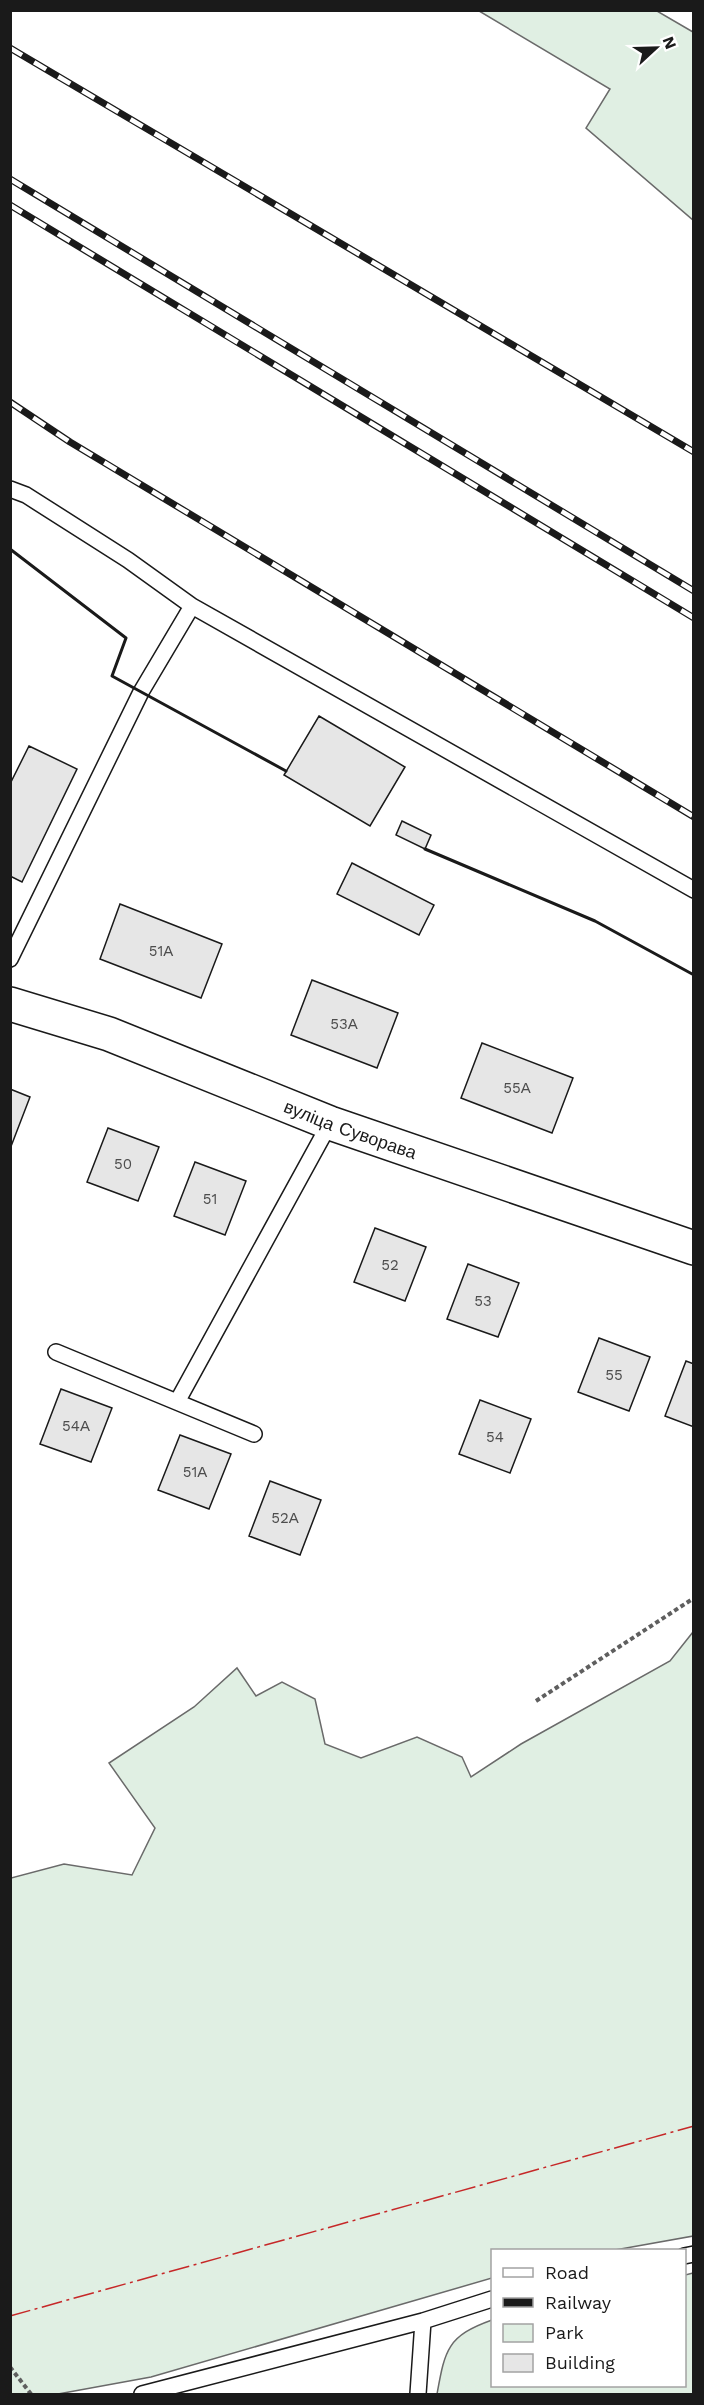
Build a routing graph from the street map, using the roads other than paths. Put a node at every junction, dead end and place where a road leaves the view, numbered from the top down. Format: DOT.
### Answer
graph roads {
  1 [pos="10,489"];
  2 [pos="192,606"];
  3 [pos="693,890"];
  4 [pos="10,959"];
  5 [pos="10,1004"];
  6 [pos="330,1123"];
  7 [pos="693,1248"];
  8 [pos="56,1352"];
  9 [pos="177,1402"];
  10 [pos="254,1434"];
  11 [pos="491,2299"];
  12 [pos="423,2321"];
  13 [pos="142,2394"];
  14 [pos="418,2394"];
  1 -- 2 [label="lane"];
  2 -- 3 [label="lane"];
  2 -- 4 [label="lane"];
  5 -- 6 [label="street, вуліца Суворава"];
  6 -- 7 [label="street, вуліца Суворава"];
  6 -- 9 [label="lane"];
  8 -- 9 [label="lane"];
  9 -- 10 [label="lane"];
  11 -- 12 [label="lane"];
  12 -- 13 [label="lane"];
  12 -- 14 [label="lane"];
}
